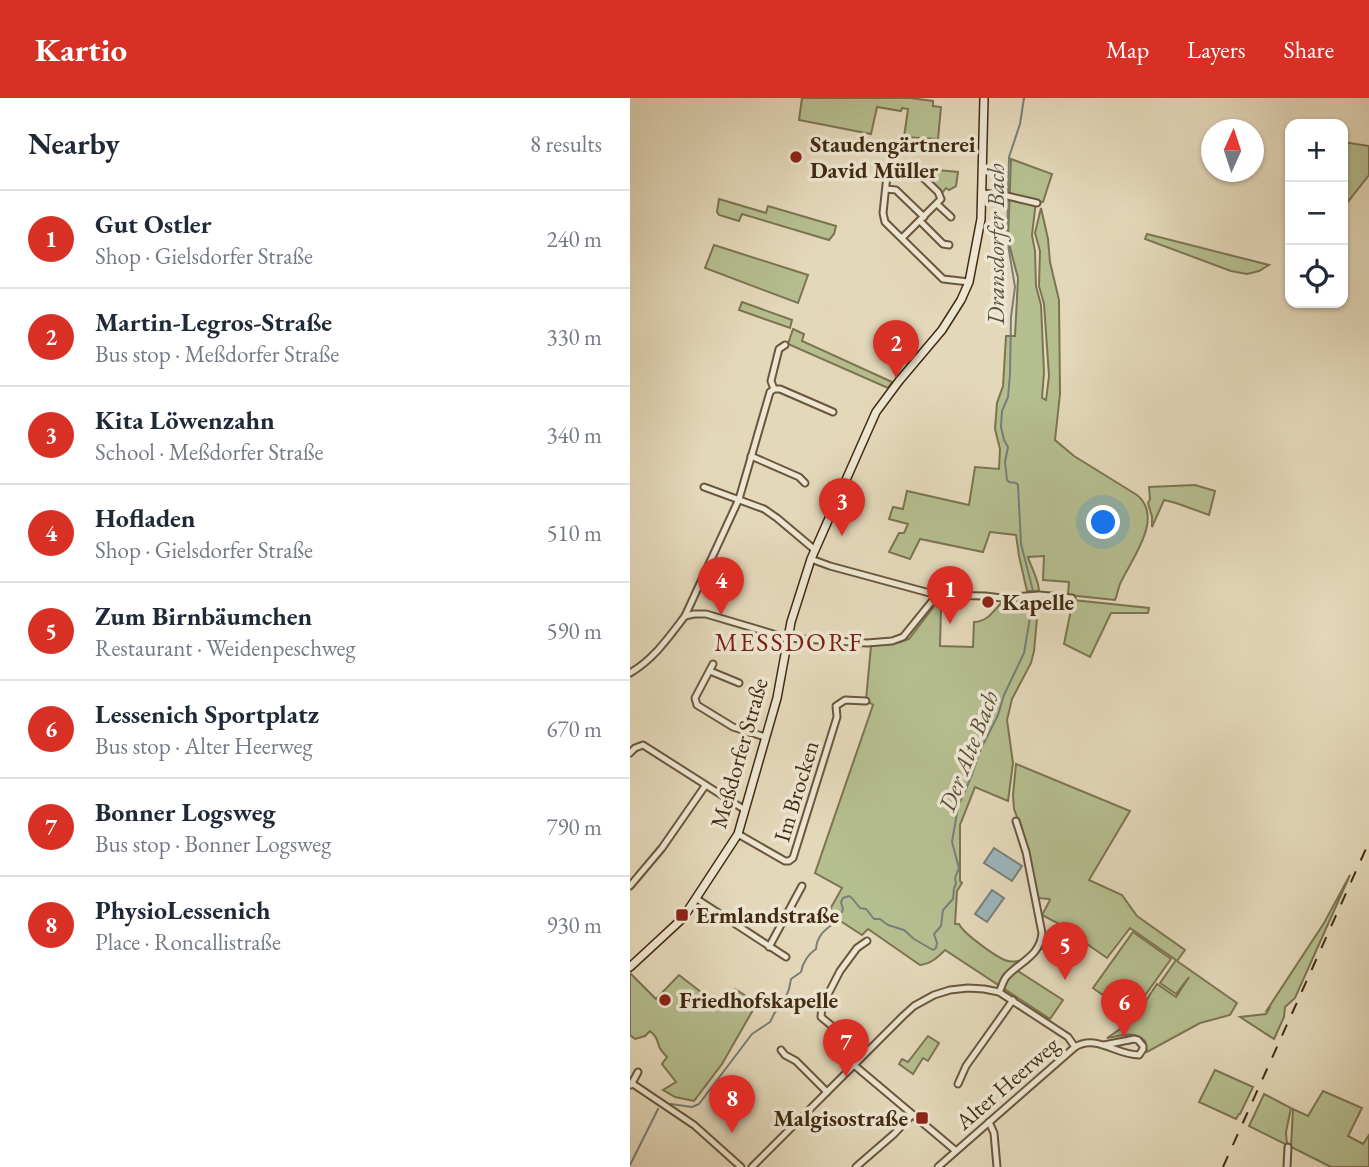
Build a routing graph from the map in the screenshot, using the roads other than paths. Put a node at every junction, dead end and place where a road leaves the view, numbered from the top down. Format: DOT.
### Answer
graph roads {
  1 [pos="984,98"];
  2 [pos="886,189"];
  3 [pos="949,192"];
  4 [pos="982,193"];
  5 [pos="939,201"];
  6 [pos="1037,203"];
  7 [pos="950,217"];
  8 [pos="922,219"];
  9 [pos="902,239"];
  10 [pos="950,246"];
  11 [pos="969,282"];
  12 [pos="786,345"];
  13 [pos="774,389"];
  14 [pos="833,412"];
  15 [pos="751,456"];
  16 [pos="805,483"];
  17 [pos="704,487"];
  18 [pos="739,499"];
  19 [pos="815,550"];
  20 [pos="811,559"];
  21 [pos="937,595"];
  22 [pos="1072,598"];
  23 [pos="685,615"];
  24 [pos="787,638"];
  25 [pos="713,664"];
  26 [pos="710,671"];
  27 [pos="630,673"];
  28 [pos="739,683"];
  29 [pos="866,701"];
  30 [pos="765,737"];
  31 [pos="630,753"];
  32 [pos="705,786"];
  33 [pos="745,810"];
  34 [pos="1016,821"];
  35 [pos="738,835"];
  36 [pos="630,886"];
  37 [pos="803,886"];
  38 [pos="697,899"];
  39 [pos="867,941"];
  40 [pos="769,947"];
  41 [pos="786,957"];
  42 [pos="630,967"];
  43 [pos="999,992"];
  44 [pos="1013,1000"];
  45 [pos="1104,1045"];
  46 [pos="1074,1047"];
  47 [pos="781,1050"];
  48 [pos="865,1053"];
  49 [pos="854,1065"];
  50 [pos="638,1072"];
  51 [pos="958,1084"];
  52 [pos="631,1085"];
  53 [pos="827,1092"];
  54 [pos="912,1115"];
  55 [pos="989,1122"];
  56 [pos="1288,1147"];
  57 [pos="956,1152"];
  58 [pos="741,1167"];
  59 [pos="752,1167"];
  60 [pos="856,1167"];
  61 [pos="938,1167"];
  62 [pos="997,1167"];
  63 [pos="1287,1167"];
  1 -- 4 [label="street, Meßdorfer Straße"];
  2 -- 5 [label="street"];
  2 -- 8 [label="street"];
  2 -- 9 [label="street"];
  3 -- 5 [label="street"];
  4 -- 6 [label="street"];
  4 -- 11 [label="street, Meßdorfer Straße"];
  5 -- 7 [label="street"];
  5 -- 8 [label="street"];
  8 -- 9 [label="street"];
  8 -- 10 [label="street"];
  9 -- 11 [label="street"];
  11 -- 19 [label="street, Meßdorfer Straße"];
  12 -- 13 [label="street"];
  13 -- 14 [label="street"];
  13 -- 15 [label="street"];
  15 -- 16 [label="street"];
  15 -- 18 [label="street"];
  17 -- 18 [label="street"];
  18 -- 19 [label="street"];
  18 -- 23 [label="street"];
  19 -- 20 [label="street, Meßdorfer Straße"];
  20 -- 21 [label="street"];
  20 -- 24 [label="street, Meßdorfer Straße"];
  21 -- 22 [label="street"];
  21 -- 24 [label="street"];
  23 -- 24 [label="street"];
  23 -- 27 [label="street"];
  24 -- 30 [label="street, Meßdorfer Straße"];
  25 -- 26 [label="street"];
  26 -- 28 [label="street"];
  26 -- 30 [label="street"];
  29 -- 35 [label="street, Im Brocken"];
  30 -- 33 [label="street, Meßdorfer Straße"];
  31 -- 32 [label="street"];
  32 -- 33 [label="street"];
  32 -- 36 [label="street"];
  33 -- 35 [label="street, Meßdorfer Straße"];
  34 -- 43 [label="street"];
  35 -- 38 [label="street, Meßdorfer Straße"];
  37 -- 40 [label="street"];
  38 -- 40 [label="street"];
  38 -- 42 [label="street, Meßdorfer Straße"];
  39 -- 48 [label="street"];
  40 -- 41 [label="street"];
  43 -- 44 [label="street"];
  43 -- 48 [label="street"];
  44 -- 46 [label="street"];
  44 -- 51 [label="street"];
  45 -- 45 [label="street, Alter Heerweg"];
  45 -- 46 [label="street, Alter Heerweg"];
  46 -- 55 [label="street, Alter Heerweg"];
  47 -- 53 [label="street"];
  48 -- 49 [label="street"];
  49 -- 53 [label="street"];
  49 -- 54 [label="street"];
  50 -- 52 [label="street"];
  52 -- 58 [label="street"];
  53 -- 59 [label="street"];
  54 -- 57 [label="street"];
  54 -- 60 [label="street"];
  55 -- 57 [label="street, Alter Heerweg"];
  55 -- 62 [label="street"];
  56 -- 63 [label="street"];
  57 -- 61 [label="street, Alter Heerweg"];
}
